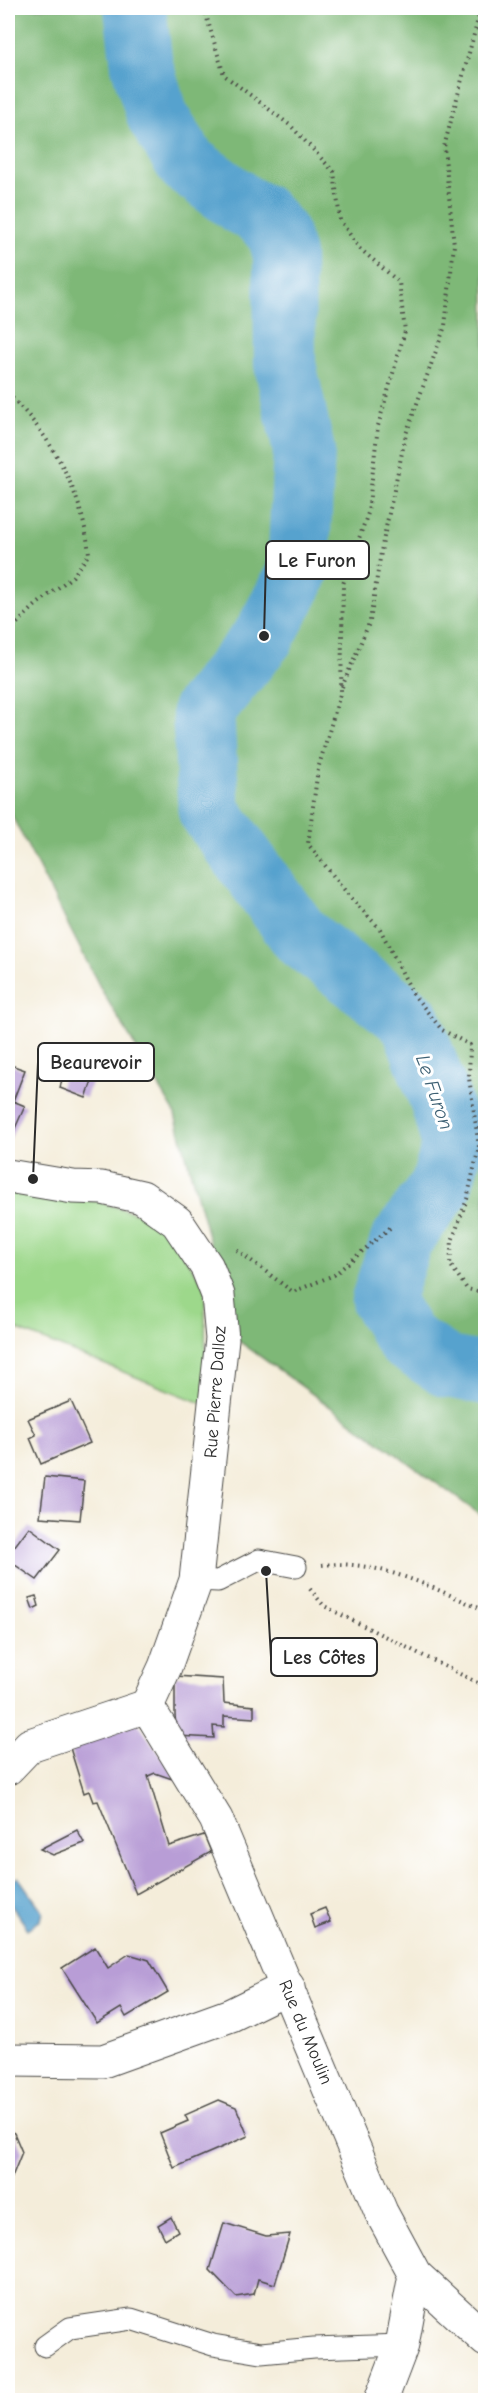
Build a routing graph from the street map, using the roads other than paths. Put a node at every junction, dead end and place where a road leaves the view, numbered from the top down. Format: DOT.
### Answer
graph roads {
  1 [pos="8,1176"];
  2 [pos="296,1567"];
  3 [pos="196,1580"];
  4 [pos="147,1706"];
  5 [pos="8,1768"];
  6 [pos="288,1988"];
  7 [pos="8,2060"];
  8 [pos="415,2275"];
  9 [pos="486,2340"];
  10 [pos="402,2345"];
  11 [pos="45,2346"];
  12 [pos="381,2400"];
  1 -- 3 [label="street, Rue Pierre Dalloz"];
  2 -- 3 [label="lane"];
  3 -- 4 [label="street, Rue Pierre Dalloz"];
  4 -- 5 [label="street"];
  4 -- 6 [label="street, Rue du Moulin"];
  6 -- 7 [label="street"];
  6 -- 8 [label="street, Rue du Moulin"];
  8 -- 9 [label="street, Rue du Moulin"];
  8 -- 10 [label="street"];
  10 -- 11 [label="lane"];
  10 -- 12 [label="street"];
}
